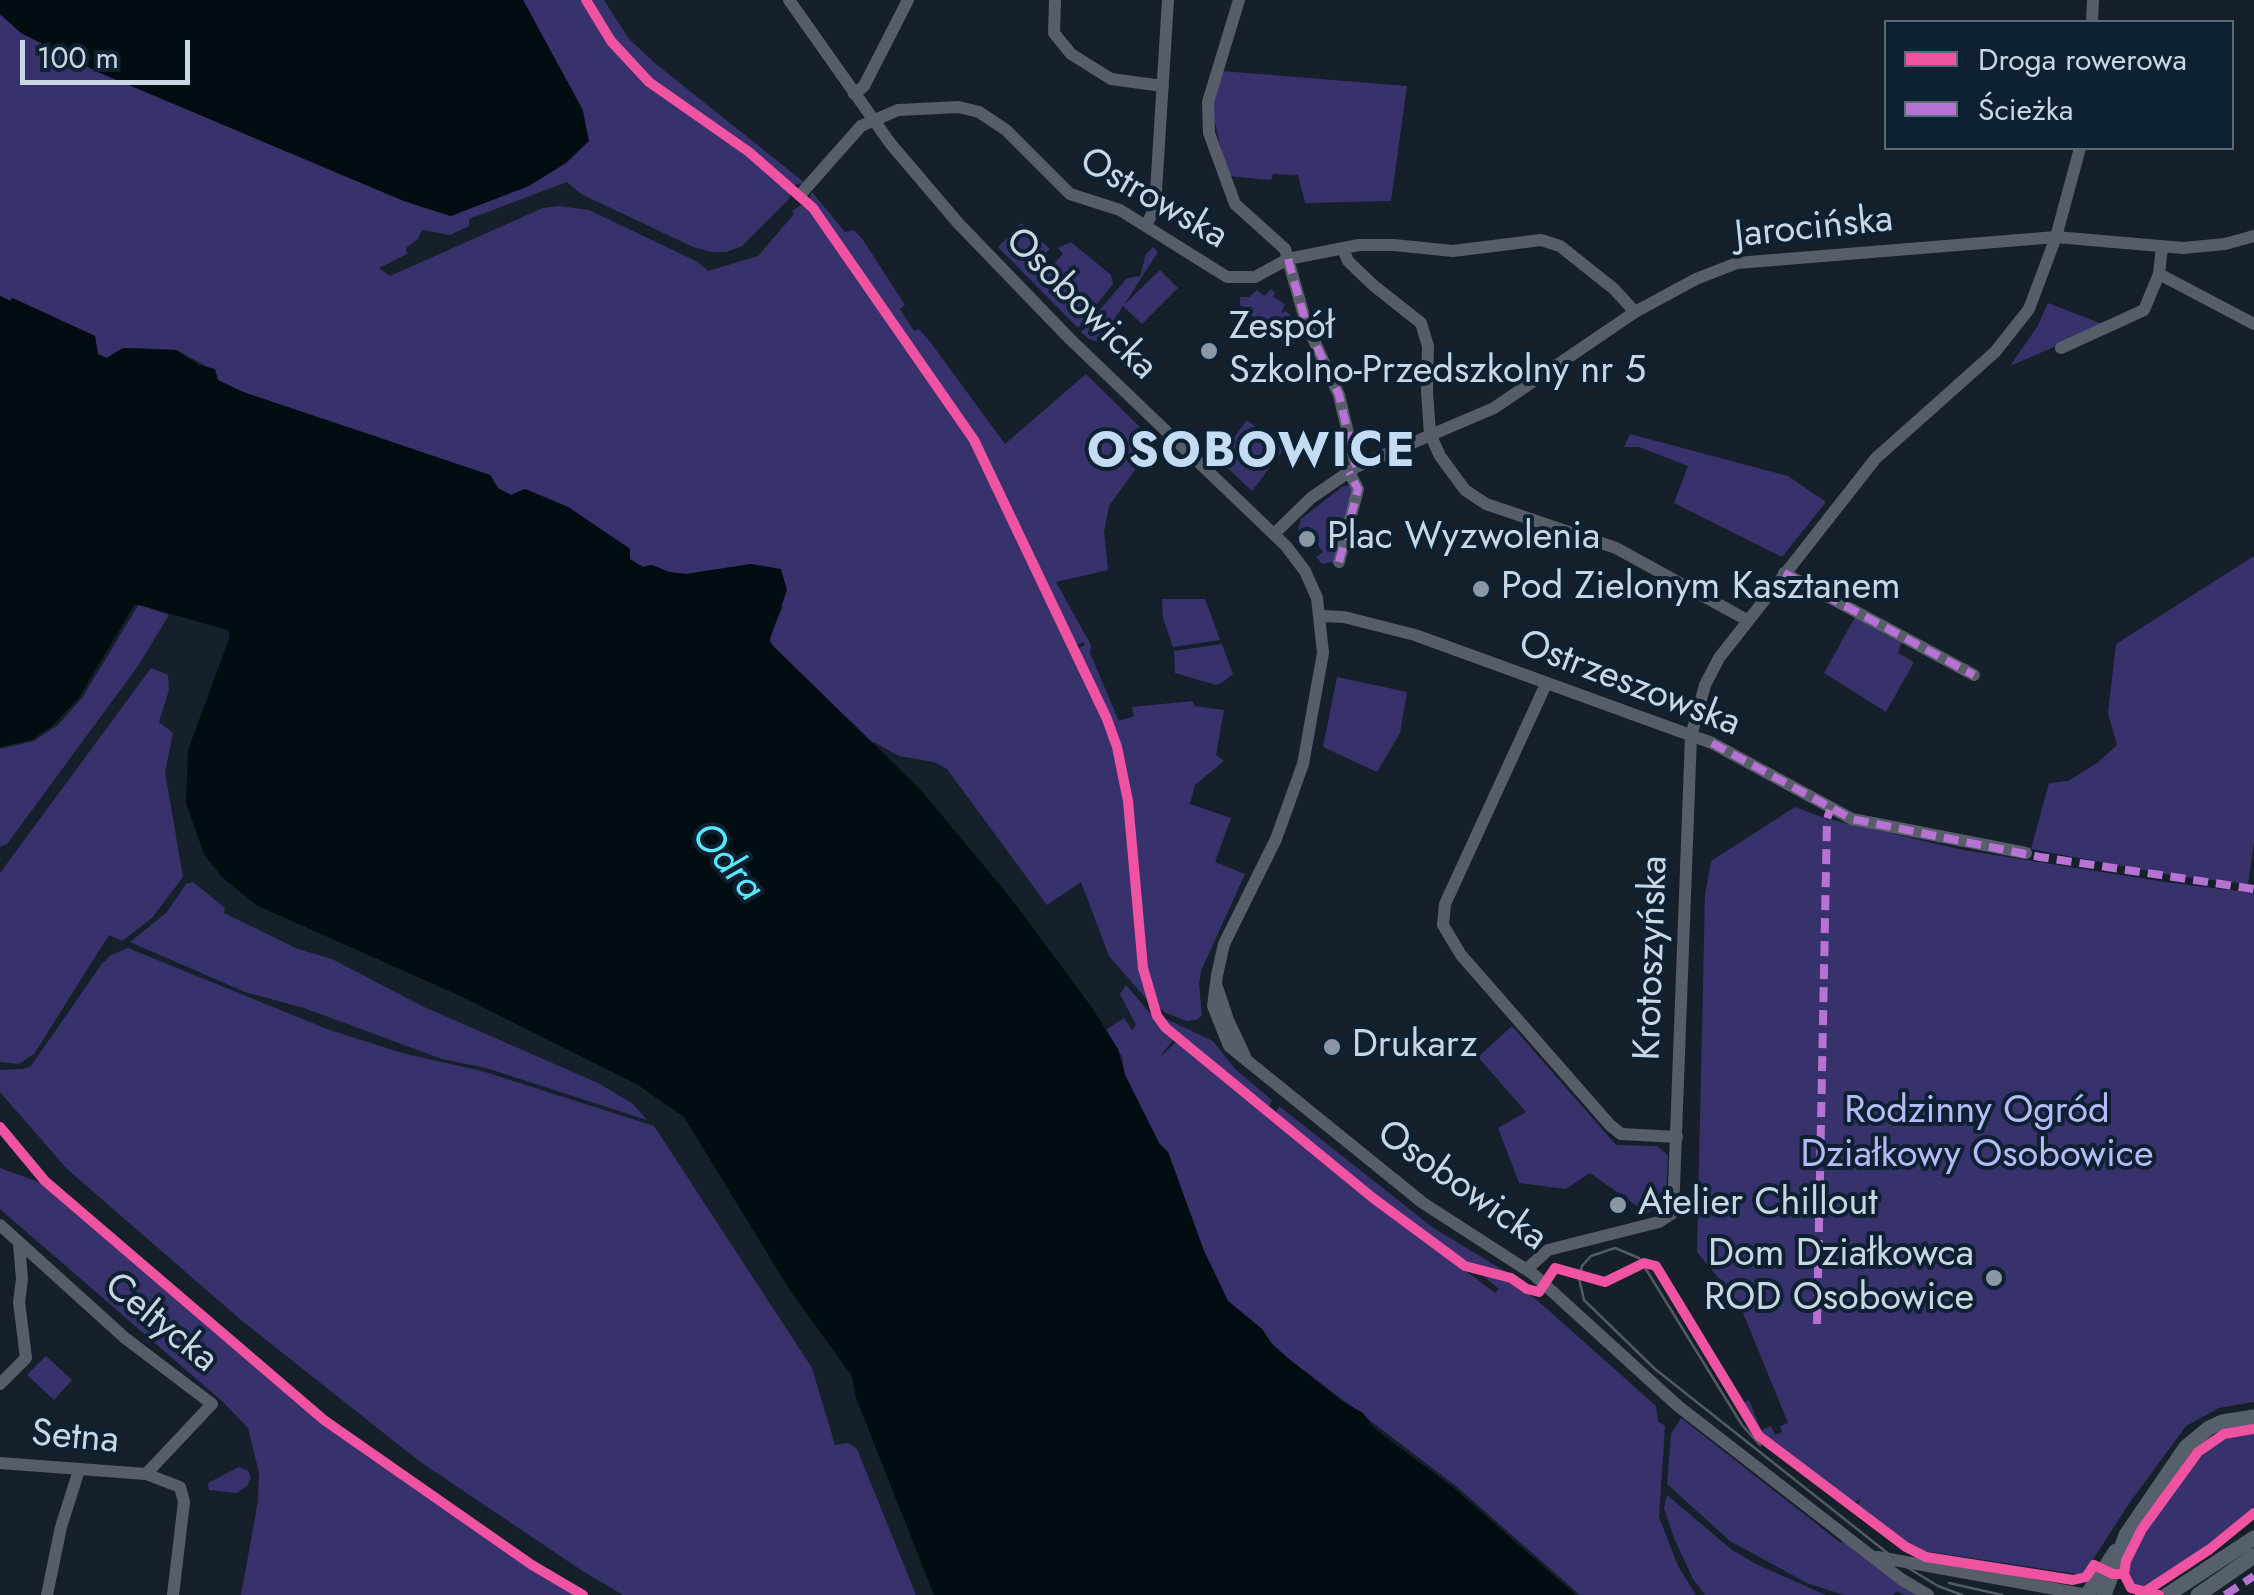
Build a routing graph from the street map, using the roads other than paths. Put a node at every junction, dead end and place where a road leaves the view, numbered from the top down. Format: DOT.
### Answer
graph roads {
  1 [pos="790,0"];
  2 [pos="908,0"];
  3 [pos="1055,0"];
  4 [pos="1168,0"];
  5 [pos="1238,0"];
  6 [pos="1163,86"];
  7 [pos="854,94"];
  8 [pos="874,119"];
  9 [pos="2079,150"];
  10 [pos="800,194"];
  11 [pos="1146,226"];
  12 [pos="2056,236"];
  13 [pos="2254,236"];
  14 [pos="2162,246"];
  15 [pos="1342,249"];
  16 [pos="1288,258"];
  17 [pos="2160,274"];
  18 [pos="1635,312"];
  19 [pos="2254,324"];
  20 [pos="2061,348"];
  21 [pos="1430,434"];
  22 [pos="1353,470"];
  23 [pos="1274,534"];
  24 [pos="1339,562"];
  25 [pos="1784,573"];
  26 [pos="1321,616"];
  27 [pos="1747,620"];
  28 [pos="1974,675"];
  29 [pos="1546,684"];
  30 [pos="1691,736"];
  31 [pos="2026,853"];
  32 [pos="1678,1137"];
  33 [pos="0,1225"];
  34 [pos="20,1244"];
  35 [pos="1527,1269"];
  36 [pos="56,1276"];
  37 [pos="22,1279"];
  38 [pos="0,1384"];
  39 [pos="2254,1417"];
  40 [pos="0,1463"];
  41 [pos="79,1470"];
  42 [pos="146,1474"];
  43 [pos="2254,1538"];
  44 [pos="2119,1548"];
  45 [pos="1870,1555"];
  46 [pos="2254,1556"];
  47 [pos="2202,1592"];
  48 [pos="47,1595"];
  49 [pos="173,1595"];
  50 [pos="1928,1595"];
  51 [pos="2087,1595"];
  52 [pos="2104,1595"];
  53 [pos="2167,1595"];
  1 -- 7 [label="street, Osobowicka"];
  2 -- 7 [label="street"];
  3 -- 6 [label="street"];
  4 -- 6 [label="street"];
  5 -- 16 [label="street"];
  6 -- 11 [label="street"];
  7 -- 8 [label="street, Osobowicka"];
  8 -- 10 [label="street"];
  8 -- 11 [label="street, Ostrowska"];
  8 -- 23 [label="street, Osobowicka"];
  9 -- 12 [label="street, Krotoszyńska"];
  11 -- 16 [label="street, Ostrowska"];
  12 -- 14 [label="street, Jarocińska"];
  12 -- 18 [label="street, Jarocińska"];
  12 -- 25 [label="street, Krotoszyńska"];
  13 -- 14 [label="street, Jarocińska"];
  14 -- 17 [label="street"];
  15 -- 16 [label="street, Ostrowska"];
  15 -- 18 [label="street, Ostrowska"];
  15 -- 21 [label="street"];
  16 -- 22 [label="street"];
  17 -- 19 [label="street"];
  17 -- 20 [label="street"];
  18 -- 21 [label="street, Jarocińska"];
  21 -- 22 [label="street, Jarocińska"];
  21 -- 27 [label="street"];
  22 -- 23 [label="street, Jarocińska"];
  22 -- 24 [label="street"];
  23 -- 26 [label="street, Osobowicka"];
  25 -- 27 [label="street, Krotoszyńska"];
  25 -- 28 [label="street"];
  26 -- 29 [label="street, Ostrzeszowska"];
  26 -- 35 [label="street, Osobowicka"];
  27 -- 30 [label="street, Krotoszyńska"];
  29 -- 30 [label="street, Ostrzeszowska"];
  29 -- 32 [label="street"];
  30 -- 31 [label="street, Ostrzeszowska"];
  30 -- 32 [label="street, Krotoszyńska"];
  32 -- 35 [label="street, Krotoszyńska"];
  33 -- 34 [label="street, Celtycka"];
  34 -- 36 [label="street, Celtycka"];
  34 -- 37 [label="street"];
  35 -- 45 [label="street, Osobowicka"];
  36 -- 37 [label="street"];
  36 -- 42 [label="street, Celtycka"];
  37 -- 38 [label="street"];
  39 -- 44 [label="main road"];
  40 -- 41 [label="street, Setna"];
  41 -- 42 [label="street, Setna"];
  41 -- 48 [label="street"];
  42 -- 49 [label="street"];
  43 -- 53 [label="main road"];
  44 -- 51 [label="main road"];
  44 -- 52 [label="main road"];
  45 -- 50 [label="street, Osobowicka"];
  45 -- 51 [label="street, Osobowicka"];
  46 -- 47 [label="main road"];
}
